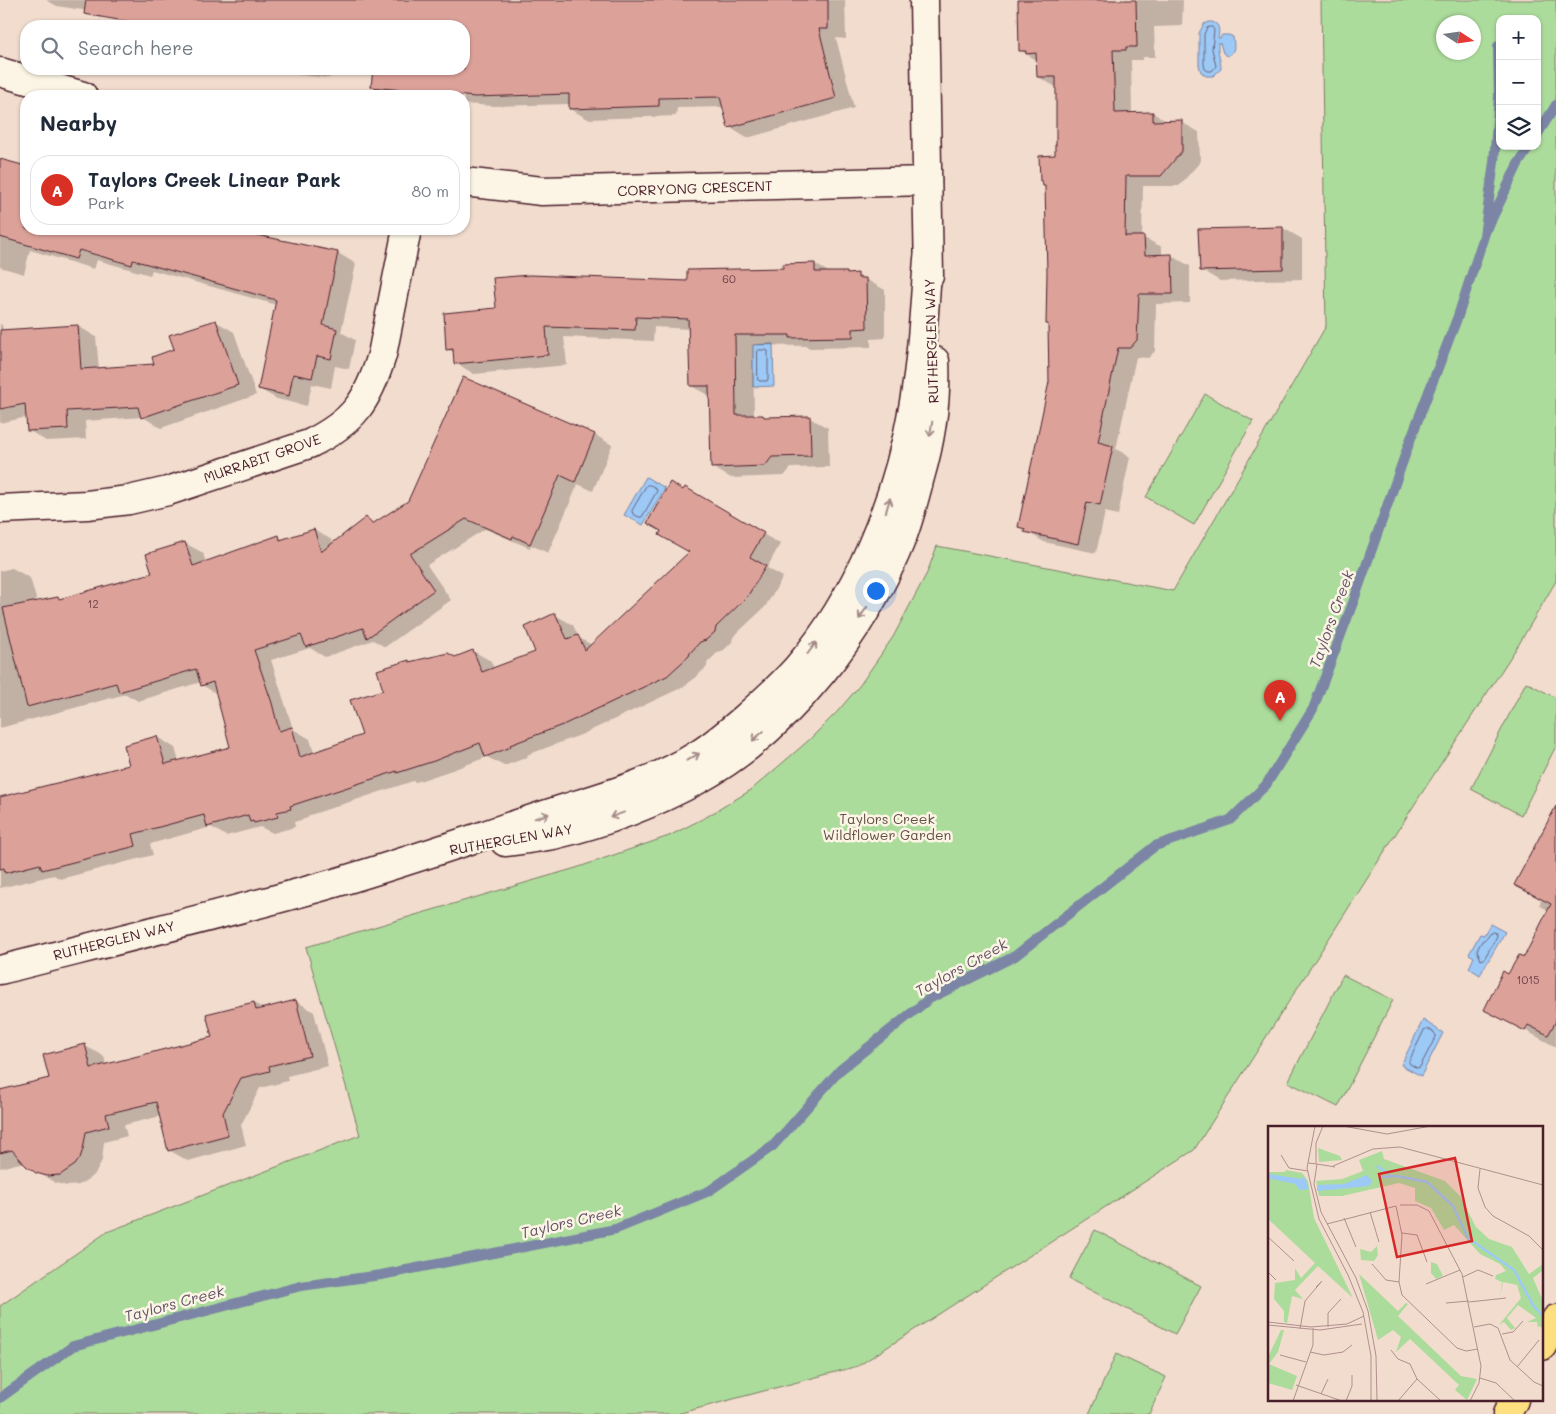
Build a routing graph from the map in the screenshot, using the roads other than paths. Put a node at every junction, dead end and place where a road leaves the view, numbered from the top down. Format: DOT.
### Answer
graph roads {
  1 [pos="924,0"];
  2 [pos="0,72"];
  3 [pos="62,90"];
  4 [pos="927,181"];
  5 [pos="470,183"];
  6 [pos="406,235"];
  7 [pos="0,509"];
  8 [pos="0,970"];
  9 [pos="1556,1319"];
  10 [pos="1544,1342"];
  11 [pos="1513,1402"];
  12 [pos="1507,1414"];
  1 -- 4 [label="street, RUTHERGLEN WAY"];
  2 -- 3 [label="street"];
  4 -- 5 [label="street, CORRYONG CRESCENT"];
  4 -- 8 [label="street, RUTHERGLEN WAY"];
  6 -- 7 [label="street, MURRABIT GROVE"];
  9 -- 10 [label="main road"];
  11 -- 12 [label="main road"];
}
